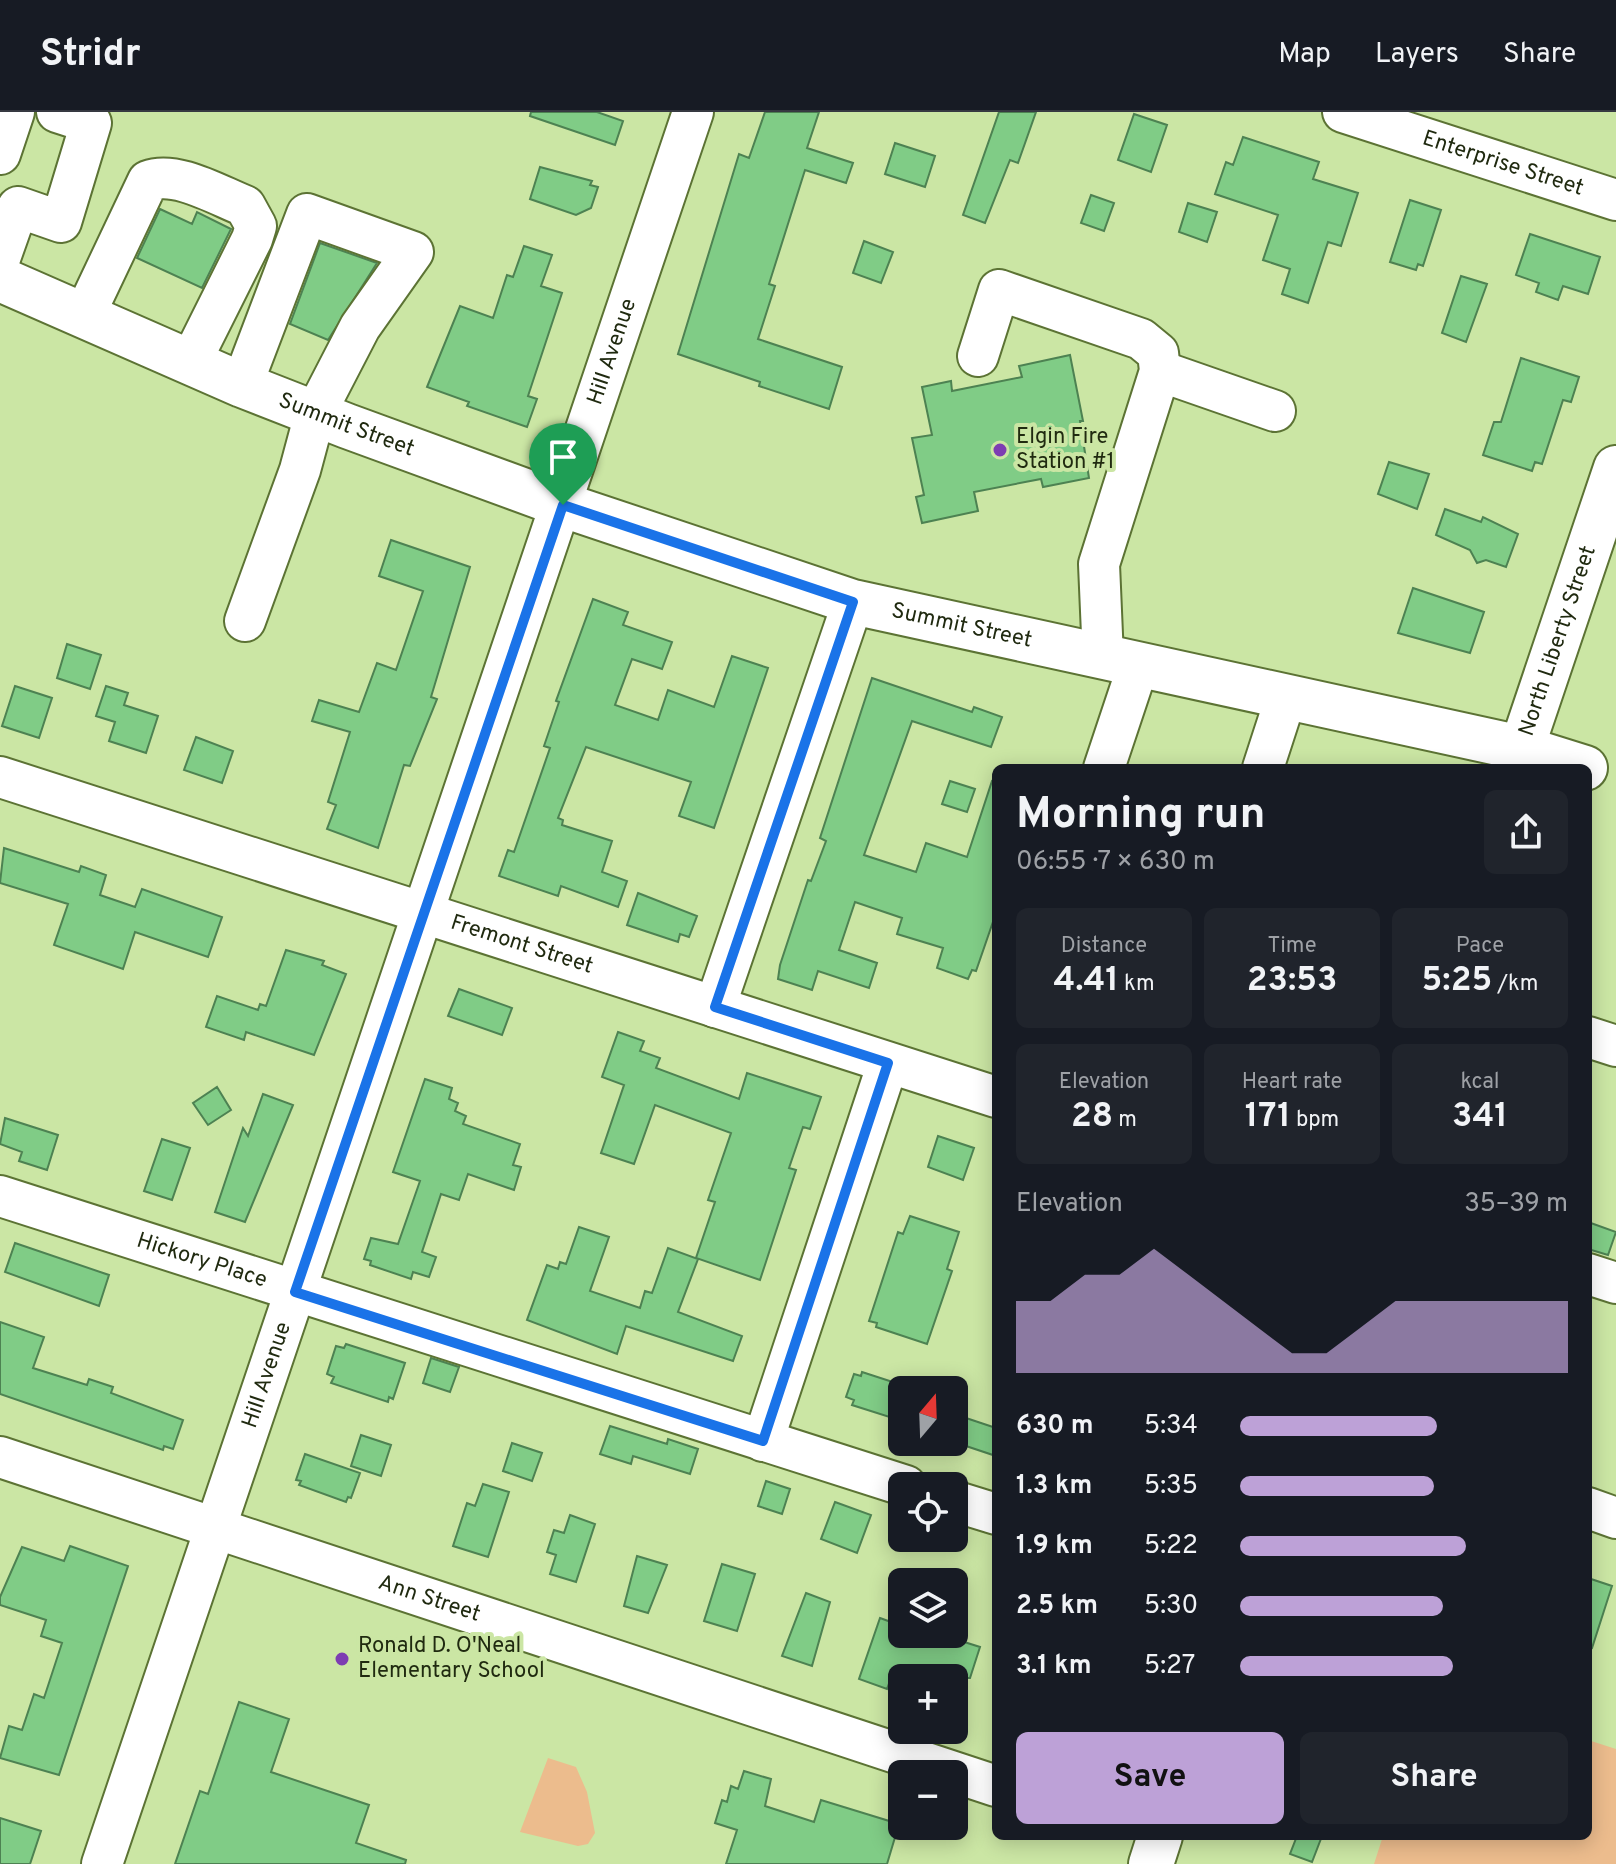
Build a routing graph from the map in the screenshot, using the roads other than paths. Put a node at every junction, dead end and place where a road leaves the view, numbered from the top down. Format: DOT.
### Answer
graph roads {
  1 [pos="14,112"];
  2 [pos="57,112"];
  3 [pos="693,112"];
  4 [pos="1343,112"];
  5 [pos="0,154"];
  6 [pos="1616,200"];
  7 [pos="9,204"];
  8 [pos="0,258"];
  9 [pos="0,279"];
  10 [pos="84,316"];
  11 [pos="978,356"];
  12 [pos="190,363"];
  13 [pos="1160,371"];
  14 [pos="242,385"];
  15 [pos="1275,411"];
  16 [pos="315,414"];
  17 [pos="1616,468"];
  18 [pos="563,505"];
  19 [pos="853,602"];
  20 [pos="245,621"];
  21 [pos="1121,662"];
  22 [pos="1286,697"];
  23 [pos="1518,758"];
  24 [pos="1105,764"];
  25 [pos="1264,764"];
  26 [pos="1559,764"];
  27 [pos="1592,770"];
  28 [pos="0,777"];
  29 [pos="1616,778"];
  30 [pos="423,911"];
  31 [pos="715,1007"];
  32 [pos="1592,1038"];
  33 [pos="1616,1046"];
  34 [pos="888,1063"];
  35 [pos="992,1093"];
  36 [pos="0,1196"];
  37 [pos="1592,1275"];
  38 [pos="1616,1283"];
  39 [pos="295,1292"];
  40 [pos="763,1441"];
  41 [pos="0,1457"];
  42 [pos="888,1480"];
  43 [pos="968,1505"];
  44 [pos="1592,1509"];
  45 [pos="992,1513"];
  46 [pos="1616,1518"];
  47 [pos="215,1528"];
  48 [pos="992,1785"];
  49 [pos="102,1864"];
  1 -- 5 [label="street"];
  2 -- 7 [label="street"];
  3 -- 18 [label="street, Hill Avenue"];
  4 -- 6 [label="street, Enterprise Street"];
  7 -- 8 [label="street"];
  9 -- 10 [label="main road, Summit Street"];
  10 -- 12 [label="main road, Summit Street"];
  10 -- 12 [label="street"];
  11 -- 13 [label="street"];
  12 -- 14 [label="main road, Summit Street"];
  13 -- 15 [label="street"];
  13 -- 21 [label="street"];
  14 -- 16 [label="main road, Summit Street"];
  14 -- 16 [label="street"];
  16 -- 18 [label="main road, Summit Street"];
  16 -- 20 [label="street"];
  17 -- 23 [label="main road, North Liberty Street"];
  18 -- 19 [label="main road, Summit Street"];
  18 -- 30 [label="street, Hill Avenue"];
  19 -- 21 [label="main road, Summit Street"];
  19 -- 31 [label="street"];
  21 -- 22 [label="main road, Summit Street"];
  21 -- 24 [label="street"];
  22 -- 23 [label="main road, Summit Street"];
  22 -- 25 [label="street"];
  23 -- 26 [label="main road, Summit Street"];
  27 -- 29 [label="main road, Summit Street"];
  28 -- 30 [label="street, Fremont Street"];
  30 -- 31 [label="street, Fremont Street"];
  30 -- 39 [label="street, Hill Avenue"];
  31 -- 34 [label="street, Fremont Street"];
  32 -- 33 [label="street"];
  34 -- 35 [label="street, Fremont Street"];
  34 -- 40 [label="street"];
  36 -- 39 [label="street, Hickory Place"];
  37 -- 38 [label="street"];
  39 -- 40 [label="street, Hickory Place"];
  39 -- 47 [label="street, Hill Avenue"];
  40 -- 42 [label="street, Hickory Place"];
  41 -- 47 [label="street, Ann Street"];
  43 -- 45 [label="street"];
  44 -- 46 [label="street"];
  47 -- 48 [label="street, Ann Street"];
  47 -- 49 [label="street, Hill Avenue"];
}
